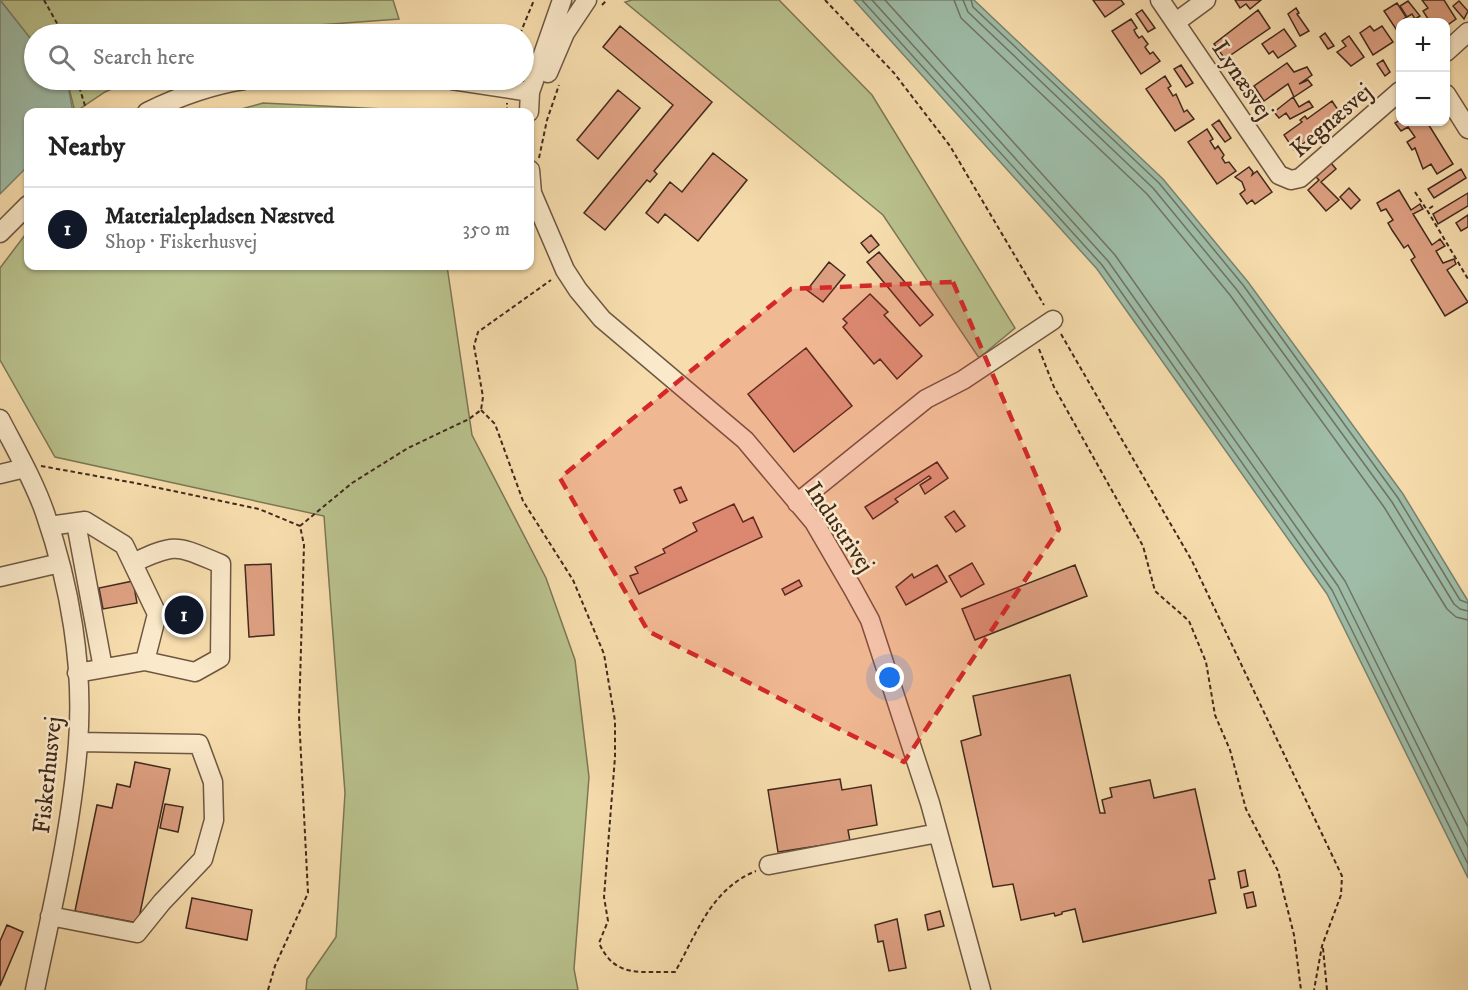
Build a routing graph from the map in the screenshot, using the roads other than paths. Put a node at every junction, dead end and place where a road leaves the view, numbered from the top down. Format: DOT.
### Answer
graph roads {
  1 [pos="562,0"];
  2 [pos="587,0"];
  3 [pos="1160,0"];
  4 [pos="1206,0"];
  5 [pos="1176,22"];
  6 [pos="1468,32"];
  7 [pos="1450,48"];
  8 [pos="534,80"];
  9 [pos="534,88"];
  10 [pos="203,90"];
  11 [pos="517,90"];
  12 [pos="530,92"];
  13 [pos="1396,95"];
  14 [pos="1450,100"];
  15 [pos="155,108"];
  16 [pos="529,108"];
  17 [pos="1468,129"];
  18 [pos="1291,180"];
  19 [pos="534,198"];
  20 [pos="24,209"];
  21 [pos="0,233"];
  22 [pos="1053,320"];
  23 [pos="0,419"];
  24 [pos="25,468"];
  25 [pos="0,474"];
  26 [pos="797,503"];
  27 [pos="76,523"];
  28 [pos="49,526"];
  29 [pos="60,563"];
  30 [pos="133,563"];
  31 [pos="0,577"];
  32 [pos="145,661"];
  33 [pos="103,668"];
  34 [pos="77,673"];
  35 [pos="78,742"];
  36 [pos="938,833"];
  37 [pos="769,865"];
  38 [pos="50,916"];
  39 [pos="35,990"];
  40 [pos="981,990"];
  1 -- 8 [label="street"];
  2 -- 9 [label="street"];
  3 -- 5 [label="street, Lynæsvej"];
  4 -- 5 [label="street"];
  5 -- 18 [label="street, Lynæsvej"];
  6 -- 7 [label="street"];
  10 -- 15 [label="street"];
  11 -- 12 [label="street"];
  12 -- 16 [label="street"];
  13 -- 18 [label="street, Kegnæsvej"];
  14 -- 17 [label="street"];
  19 -- 26 [label="street, Industrivej"];
  20 -- 21 [label="street"];
  22 -- 26 [label="street"];
  23 -- 24 [label="street, Fiskerhusvej"];
  24 -- 25 [label="street"];
  24 -- 28 [label="street, Fiskerhusvej"];
  26 -- 36 [label="street, Industrivej"];
  27 -- 28 [label="street"];
  27 -- 30 [label="street"];
  27 -- 33 [label="street"];
  28 -- 29 [label="street, Fiskerhusvej"];
  29 -- 31 [label="street"];
  29 -- 34 [label="street, Fiskerhusvej"];
  30 -- 32 [label="street"];
  30 -- 32 [label="street"];
  32 -- 33 [label="street"];
  33 -- 34 [label="street"];
  34 -- 35 [label="street, Fiskerhusvej"];
  35 -- 38 [label="street, Fiskerhusvej"];
  35 -- 38 [label="street"];
  36 -- 37 [label="street"];
  36 -- 40 [label="street, Industrivej"];
  38 -- 39 [label="street, Fiskerhusvej"];
}
